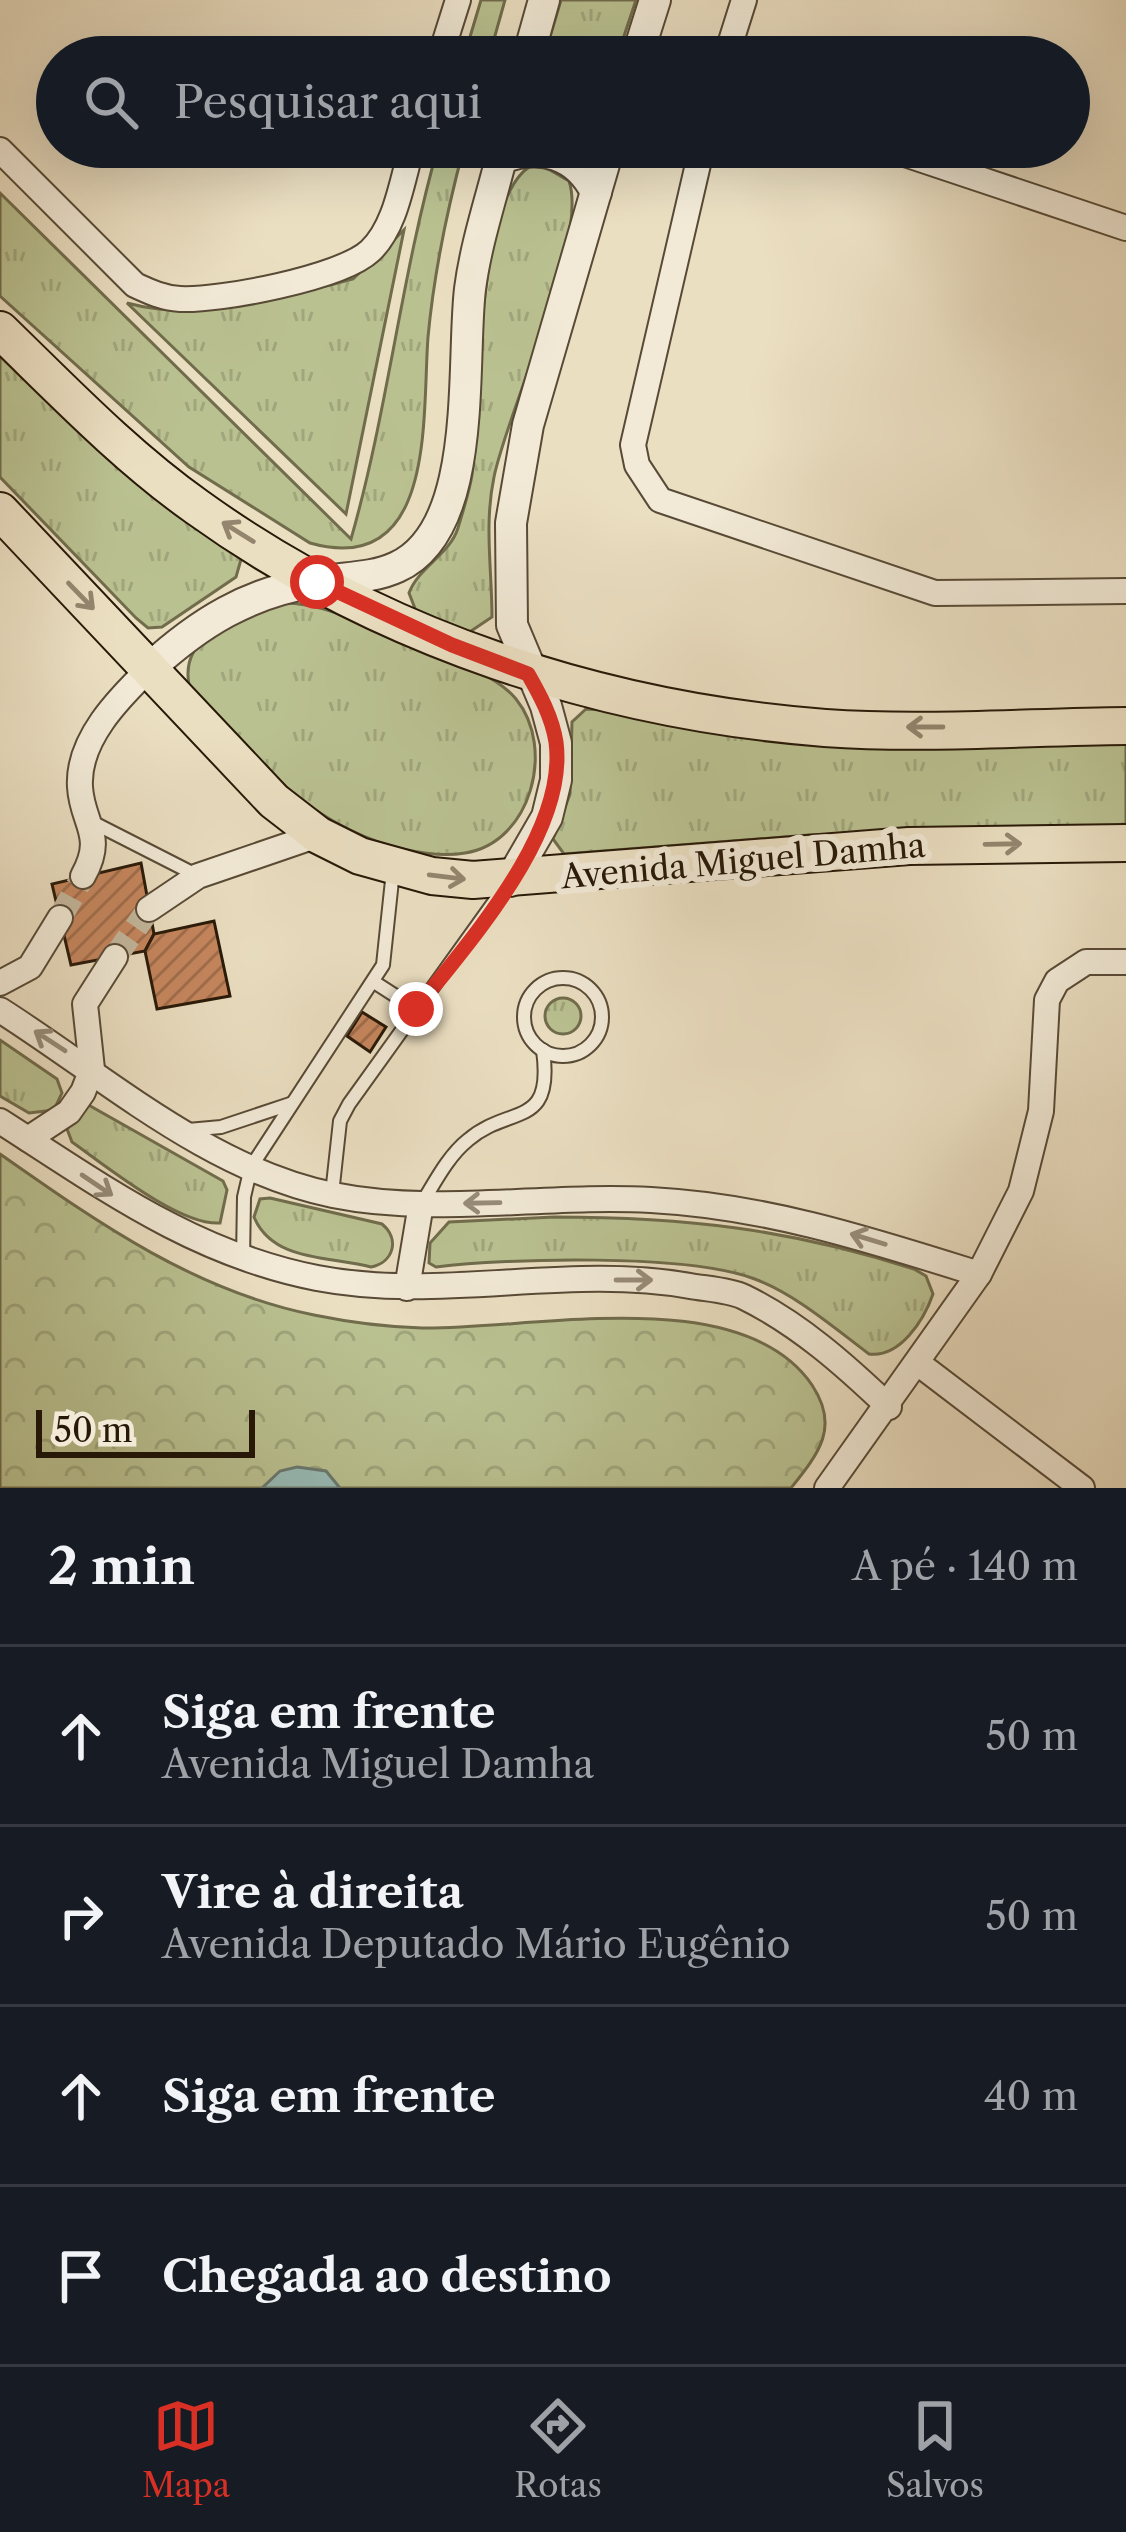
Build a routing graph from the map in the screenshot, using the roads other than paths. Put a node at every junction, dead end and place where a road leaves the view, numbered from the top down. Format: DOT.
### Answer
graph roads {
  1 [pos="458,0"];
  2 [pos="544,0"];
  3 [pos="655,0"];
  4 [pos="744,0"];
  5 [pos="447,36"];
  6 [pos="535,36"];
  7 [pos="644,36"];
  8 [pos="733,36"];
  9 [pos="0,150"];
  10 [pos="405,168"];
  11 [pos="499,168"];
  12 [pos="579,168"];
  13 [pos="603,168"];
  14 [pos="697,168"];
  15 [pos="947,168"];
  16 [pos="596,192"];
  17 [pos="1126,228"];
  18 [pos="0,330"];
  19 [pos="0,511"];
  20 [pos="317,582"];
  21 [pos="1126,591"];
  22 [pos="150,668"];
  23 [pos="528,674"];
  24 [pos="1126,726"];
  25 [pos="92,822"];
  26 [pos="318,836"];
  27 [pos="1126,843"];
  28 [pos="394,868"];
  29 [pos="83,876"];
  30 [pos="198,876"];
  31 [pos="509,880"];
  32 [pos="149,909"];
  33 [pos="60,918"];
  34 [pos="115,957"];
  35 [pos="1126,962"];
  36 [pos="0,982"];
  37 [pos="374,982"];
  38 [pos="416,1009"];
  39 [pos="0,1010"];
  40 [pos="543,1050"];
  41 [pos="563,1056"];
  42 [pos="92,1069"];
  43 [pos="546,1076"];
  44 [pos="291,1104"];
  45 [pos="0,1121"];
  46 [pos="180,1130"];
  47 [pos="28,1138"];
  48 [pos="251,1167"];
  49 [pos="332,1195"];
  50 [pos="421,1204"];
  51 [pos="243,1261"];
  52 [pos="980,1274"];
  53 [pos="406,1288"];
  54 [pos="920,1364"];
  55 [pos="889,1407"];
  56 [pos="827,1488"];
  57 [pos="1082,1488"];
  1 -- 5 [label="street"];
  2 -- 6 [label="street"];
  3 -- 7 [label="street"];
  4 -- 8 [label="street"];
  9 -- 10 [label="street"];
  11 -- 20 [label="street"];
  12 -- 16 [label="street"];
  13 -- 16 [label="street"];
  14 -- 21 [label="street"];
  15 -- 17 [label="street"];
  16 -- 23 [label="street"];
  20 -- 18 [label="main road, one-way"];
  19 -- 22 [label="main road, Avenida Miguel Damha, one-way"];
  20 -- 22 [label="street"];
  20 -- 23 [label="main road"];
  22 -- 25 [label="street"];
  22 -- 26 [label="main road, Avenida Miguel Damha"];
  24 -- 23 [label="main road, one-way"];
  23 -- 31 [label="street"];
  25 -- 29 [label="street"];
  25 -- 30 [label="lane"];
  26 -- 28 [label="main road, Avenida Miguel Damha"];
  26 -- 30 [label="street"];
  31 -- 27 [label="main road, Avenida Miguel Damha, one-way"];
  28 -- 31 [label="main road, Avenida Miguel Damha, one-way"];
  28 -- 37 [label="lane"];
  30 -- 32 [label="street"];
  31 -- 38 [label="lane"];
  33 -- 36 [label="street"];
  34 -- 42 [label="street"];
  35 -- 52 [label="street"];
  37 -- 38 [label="lane"];
  37 -- 44 [label="lane"];
  38 -- 49 [label="lane"];
  42 -- 39 [label="street, one-way"];
  40 -- 41 [label="lane"];
  40 -- 41 [label="lane"];
  40 -- 43 [label="lane"];
  41 -- 43 [label="lane"];
  42 -- 46 [label="street"];
  42 -- 47 [label="street"];
  43 -- 50 [label="lane"];
  44 -- 46 [label="lane"];
  44 -- 48 [label="lane"];
  45 -- 47 [label="street"];
  46 -- 48 [label="street"];
  47 -- 51 [label="street, one-way"];
  48 -- 49 [label="street"];
  48 -- 51 [label="lane"];
  49 -- 50 [label="street"];
  52 -- 50 [label="street, one-way"];
  50 -- 53 [label="street"];
  51 -- 53 [label="street"];
  52 -- 54 [label="street"];
  53 -- 55 [label="street, one-way"];
  54 -- 55 [label="street"];
  54 -- 57 [label="street"];
  55 -- 56 [label="street"];
}
